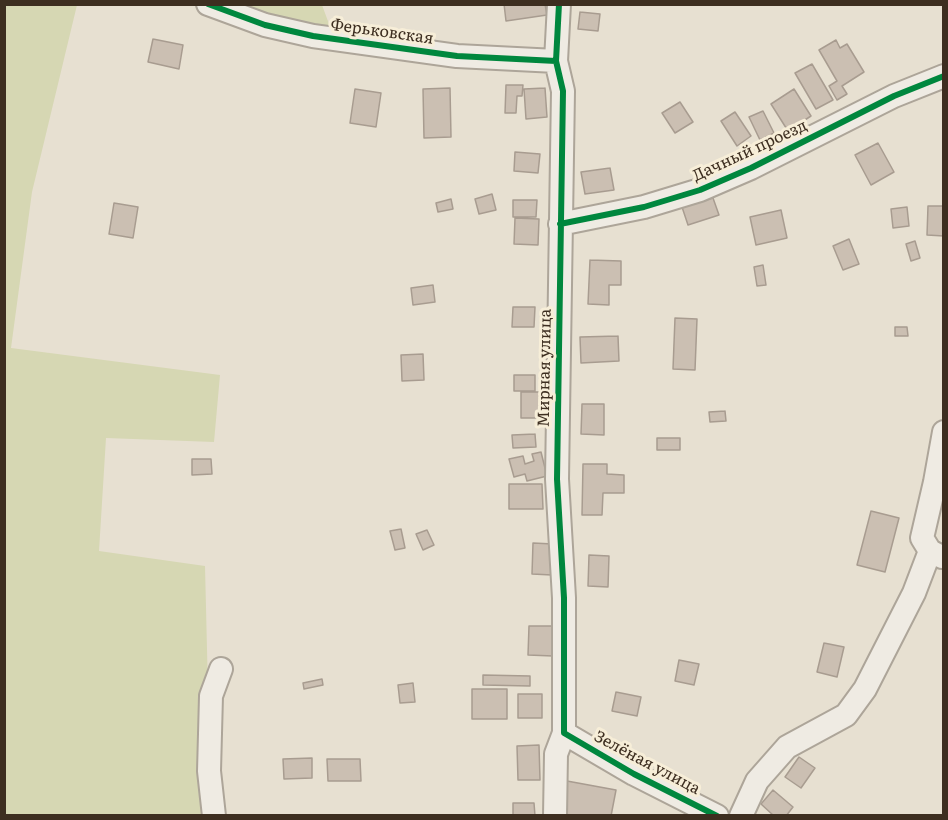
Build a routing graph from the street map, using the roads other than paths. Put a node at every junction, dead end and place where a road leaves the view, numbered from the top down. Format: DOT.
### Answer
graph roads {
  1 [pos="208,4"];
  2 [pos="559,4"];
  3 [pos="556,61"];
  4 [pos="944,76"];
  5 [pos="560,224"];
  6 [pos="944,432"];
  7 [pos="932,549"];
  8 [pos="221,669"];
  9 [pos="564,733"];
  10 [pos="214,816"];
  11 [pos="555,816"];
  12 [pos="717,816"];
  13 [pos="741,816"];
  1 -- 3 [label="street, Ферьковская"];
  2 -- 3 [label="street, Мирная улица"];
  3 -- 5 [label="street, Мирная улица"];
  4 -- 5 [label="street, Дачный проезд"];
  5 -- 9 [label="street, Мирная улица"];
  6 -- 7 [label="street"];
  7 -- 13 [label="street"];
  8 -- 10 [label="street"];
  9 -- 11 [label="street, Мирная улица"];
  9 -- 12 [label="street, Зелёная улица"];
}
